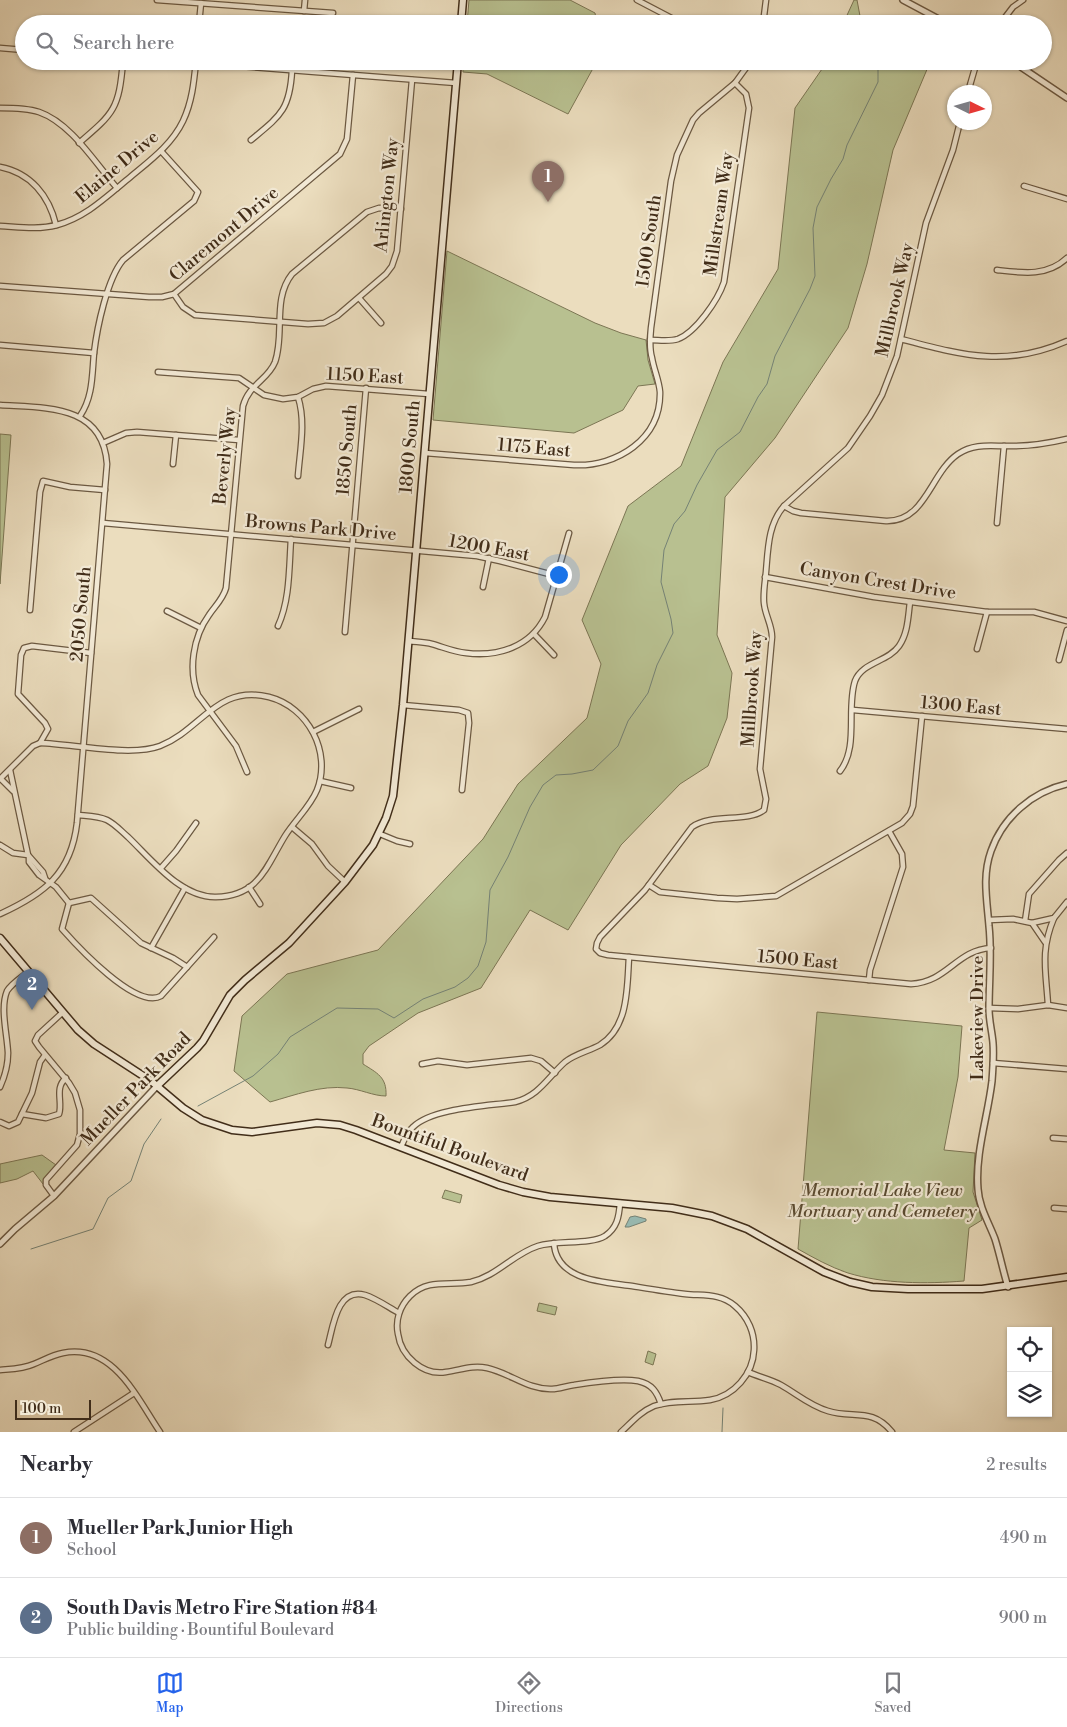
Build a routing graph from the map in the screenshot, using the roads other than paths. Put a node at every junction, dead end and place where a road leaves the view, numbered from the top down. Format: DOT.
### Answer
graph roads {
  1 [pos="157,0"];
  2 [pos="305,0"];
  3 [pos="463,0"];
  4 [pos="637,0"];
  5 [pos="766,0"];
  6 [pos="903,0"];
  7 [pos="1023,0"];
  8 [pos="201,3"];
  9 [pos="304,11"];
  10 [pos="333,13"];
  11 [pos="200,15"];
  12 [pos="462,15"];
  13 [pos="666,15"];
  14 [pos="764,15"];
  15 [pos="931,15"];
  16 [pos="1006,15"];
  17 [pos="0,48"];
  18 [pos="15,49"];
  19 [pos="122,70"];
  20 [pos="195,70"];
  21 [pos="292,70"];
  22 [pos="457,70"];
  23 [pos="744,70"];
  24 [pos="974,70"];
  25 [pos="1025,70"];
  26 [pos="352,75"];
  27 [pos="412,80"];
  28 [pos="456,83"];
  29 [pos="735,83"];
  30 [pos="970,85"];
  31 [pos="1067,98"];
  32 [pos="0,108"];
  33 [pos="958,130"];
  34 [pos="251,140"];
  35 [pos="79,143"];
  36 [pos="161,151"];
  37 [pos="0,167"];
  38 [pos="1024,186"];
  39 [pos="117,188"];
  40 [pos="1067,199"];
  41 [pos="401,209"];
  42 [pos="56,225"];
  43 [pos="0,226"];
  44 [pos="1067,258"];
  45 [pos="997,270"];
  46 [pos="0,286"];
  47 [pos="107,294"];
  48 [pos="174,294"];
  49 [pos="359,298"];
  50 [pos="280,322"];
  51 [pos="381,323"];
  52 [pos="901,339"];
  53 [pos="650,340"];
  54 [pos="1067,341"];
  55 [pos="0,346"];
  56 [pos="94,353"];
  57 [pos="158,372"];
  58 [pos="253,387"];
  59 [pos="366,388"];
  60 [pos="429,394"];
  61 [pos="298,397"];
  62 [pos="0,404"];
  63 [pos="80,416"];
  64 [pos="176,435"];
  65 [pos="1067,439"];
  66 [pos="239,440"];
  67 [pos="103,443"];
  68 [pos="636,445"];
  69 [pos="1004,446"];
  70 [pos="424,453"];
  71 [pos="174,464"];
  72 [pos="298,476"];
  73 [pos="105,490"];
  74 [pos="784,506"];
  75 [pos="103,523"];
  76 [pos="997,523"];
  77 [pos="569,533"];
  78 [pos="231,534"];
  79 [pos="291,539"];
  80 [pos="352,544"];
  81 [pos="416,550"];
  82 [pos="489,558"];
  83 [pos="557,576"];
  84 [pos="765,577"];
  85 [pos="483,587"];
  86 [pos="910,602"];
  87 [pos="30,610"];
  88 [pos="167,612"];
  89 [pos="987,612"];
  90 [pos="1067,621"];
  91 [pos="278,626"];
  92 [pos="201,628"];
  93 [pos="1067,630"];
  94 [pos="345,632"];
  95 [pos="534,634"];
  96 [pos="408,641"];
  97 [pos="977,649"];
  98 [pos="91,653"];
  99 [pos="554,655"];
  100 [pos="1059,660"];
  101 [pos="403,705"];
  102 [pos="359,709"];
  103 [pos="852,710"];
  104 [pos="210,711"];
  105 [pos="922,716"];
  106 [pos="1067,729"];
  107 [pos="313,732"];
  108 [pos="40,743"];
  109 [pos="84,746"];
  110 [pos="10,770"];
  111 [pos="840,771"];
  112 [pos="248,772"];
  113 [pos="0,779"];
  114 [pos="320,781"];
  115 [pos="1067,784"];
  116 [pos="351,788"];
  117 [pos="462,790"];
  118 [pos="13,791"];
  119 [pos="78,815"];
  120 [pos="196,823"];
  121 [pos="292,826"];
  122 [pos="889,831"];
  123 [pos="380,834"];
  124 [pos="410,844"];
  125 [pos="0,845"];
  126 [pos="1067,854"];
  127 [pos="29,856"];
  128 [pos="161,868"];
  129 [pos="345,882"];
  130 [pos="51,883"];
  131 [pos="649,885"];
  132 [pos="249,887"];
  133 [pos="185,888"];
  134 [pos="1067,902"];
  135 [pos="69,903"];
  136 [pos="260,904"];
  137 [pos="0,914"];
  138 [pos="1054,918"];
  139 [pos="989,920"];
  140 [pos="1024,921"];
  141 [pos="1032,923"];
  142 [pos="214,937"];
  143 [pos="0,938"];
  144 [pos="1046,942"];
  145 [pos="151,948"];
  146 [pos="991,948"];
  147 [pos="596,950"];
  148 [pos="629,957"];
  149 [pos="187,967"];
  150 [pos="28,972"];
  151 [pos="869,980"];
  152 [pos="1048,1005"];
  153 [pos="989,1008"];
  154 [pos="1067,1008"];
  155 [pos="62,1014"];
  156 [pos="45,1055"];
  157 [pos="993,1062"];
  158 [pos="422,1064"];
  159 [pos="1067,1069"];
  160 [pos="555,1073"];
  161 [pos="66,1078"];
  162 [pos="157,1086"];
  163 [pos="0,1087"];
  164 [pos="22,1114"];
  165 [pos="0,1122"];
  166 [pos="1052,1138"];
  167 [pos="1067,1140"];
  168 [pos="401,1147"];
  169 [pos="54,1196"];
  170 [pos="620,1203"];
  171 [pos="1054,1208"];
  172 [pos="1067,1209"];
  173 [pos="554,1243"];
  174 [pos="0,1244"];
  175 [pos="1067,1278"];
  176 [pos="1008,1287"];
  177 [pos="399,1313"];
  178 [pos="328,1345"];
  179 [pos="0,1370"];
  180 [pos="748,1372"];
  181 [pos="134,1393"];
  182 [pos="661,1404"];
  183 [pos="74,1432"];
  184 [pos="160,1432"];
  185 [pos="622,1432"];
  186 [pos="892,1432"];
  1 -- 8 [label="street"];
  2 -- 9 [label="street"];
  3 -- 12 [label="main road"];
  4 -- 13 [label="street"];
  5 -- 14 [label="street"];
  6 -- 15 [label="street"];
  7 -- 16 [label="street"];
  8 -- 9 [label="street"];
  8 -- 11 [label="street"];
  9 -- 10 [label="street"];
  17 -- 18 [label="street"];
  19 -- 35 [label="street"];
  20 -- 36 [label="street, Elaine Drive"];
  21 -- 26 [label="street"];
  21 -- 34 [label="street"];
  22 -- 28 [label="main road, 1800 South"];
  23 -- 29 [label="street, 1500 South"];
  24 -- 30 [label="street"];
  25 -- 31 [label="street"];
  26 -- 27 [label="street"];
  26 -- 48 [label="street, Claremont Drive"];
  27 -- 28 [label="street"];
  27 -- 41 [label="street, Arlington Way"];
  28 -- 60 [label="main road, 1800 South"];
  29 -- 53 [label="street, 1500 South"];
  29 -- 53 [label="street, Millstream Way"];
  32 -- 35 [label="street"];
  33 -- 52 [label="street, Millbrook Way"];
  35 -- 39 [label="street"];
  36 -- 39 [label="street, Elaine Drive"];
  36 -- 47 [label="street"];
  37 -- 42 [label="street"];
  38 -- 40 [label="street"];
  39 -- 42 [label="street, Elaine Drive"];
  41 -- 49 [label="street, Arlington Way"];
  41 -- 50 [label="street, Beverly Way"];
  42 -- 43 [label="street, Elaine Drive"];
  44 -- 45 [label="street"];
  46 -- 47 [label="street, Claremont Drive"];
  47 -- 48 [label="street, Claremont Drive"];
  47 -- 56 [label="street"];
  48 -- 50 [label="street, Arlington Way"];
  49 -- 50 [label="street, Arlington Way"];
  49 -- 51 [label="street"];
  50 -- 58 [label="street, Beverly Way"];
  52 -- 54 [label="street"];
  52 -- 74 [label="street, Millbrook Way"];
  53 -- 68 [label="street, 1500 South"];
  55 -- 56 [label="street"];
  56 -- 63 [label="street"];
  57 -- 58 [label="street, 1150 East"];
  58 -- 61 [label="street, 1150 East"];
  58 -- 66 [label="street, Beverly Way"];
  59 -- 60 [label="street, 1150 East"];
  59 -- 61 [label="street, 1150 East"];
  59 -- 80 [label="street, 1850 South"];
  60 -- 70 [label="main road, 1800 South"];
  61 -- 72 [label="street"];
  62 -- 63 [label="street"];
  63 -- 67 [label="street, 2050 South"];
  64 -- 66 [label="street"];
  64 -- 67 [label="street"];
  64 -- 71 [label="street"];
  65 -- 69 [label="street"];
  66 -- 78 [label="street, Beverly Way"];
  67 -- 73 [label="street, 2050 South"];
  68 -- 70 [label="street, 1175 East"];
  69 -- 74 [label="street"];
  69 -- 76 [label="street"];
  70 -- 81 [label="main road, 1800 South"];
  73 -- 75 [label="street, 2050 South"];
  73 -- 87 [label="street"];
  74 -- 84 [label="street, Millbrook Way"];
  75 -- 78 [label="street, Browns Park Drive"];
  75 -- 98 [label="street, 2050 South"];
  77 -- 83 [label="street"];
  78 -- 79 [label="street, Browns Park Drive"];
  78 -- 92 [label="street, Beverly Way"];
  79 -- 80 [label="street, Browns Park Drive"];
  79 -- 91 [label="street"];
  80 -- 81 [label="street, Browns Park Drive"];
  80 -- 94 [label="street, 1850 South"];
  81 -- 82 [label="street, 1200 East"];
  81 -- 96 [label="main road, 1800 South"];
  82 -- 83 [label="street, 1200 East"];
  82 -- 85 [label="street"];
  83 -- 95 [label="street"];
  84 -- 86 [label="street, Canyon Crest Drive"];
  84 -- 131 [label="street, Millbrook Way"];
  86 -- 89 [label="street, Canyon Crest Drive"];
  86 -- 103 [label="street"];
  88 -- 92 [label="street"];
  89 -- 90 [label="street, Canyon Crest Drive"];
  89 -- 97 [label="street"];
  92 -- 104 [label="street, Beverly Way"];
  93 -- 100 [label="street"];
  95 -- 96 [label="street"];
  95 -- 99 [label="street"];
  96 -- 101 [label="main road, 1800 South"];
  98 -- 108 [label="street"];
  98 -- 109 [label="street, 2050 South"];
  101 -- 117 [label="street"];
  101 -- 123 [label="main road, 1800 South"];
  102 -- 107 [label="street"];
  103 -- 105 [label="street, 1300 East"];
  103 -- 111 [label="street"];
  104 -- 107 [label="street"];
  104 -- 109 [label="street"];
  104 -- 112 [label="street, Beverly Way"];
  105 -- 106 [label="street, 1300 East"];
  105 -- 122 [label="street"];
  107 -- 114 [label="street"];
  108 -- 109 [label="street"];
  108 -- 110 [label="street"];
  109 -- 119 [label="street, 2050 South"];
  110 -- 113 [label="street"];
  110 -- 118 [label="street"];
  113 -- 118 [label="street"];
  114 -- 116 [label="street"];
  114 -- 121 [label="street"];
  115 -- 139 [label="street, Lakeview Drive"];
  118 -- 127 [label="street"];
  119 -- 128 [label="street"];
  119 -- 130 [label="street, 2050 South"];
  120 -- 128 [label="street"];
  121 -- 129 [label="street"];
  121 -- 132 [label="street"];
  122 -- 131 [label="street"];
  122 -- 151 [label="street"];
  123 -- 124 [label="street"];
  123 -- 129 [label="main road, Mueller Park Road"];
  125 -- 127 [label="street"];
  126 -- 140 [label="street"];
  127 -- 130 [label="street"];
  128 -- 133 [label="street"];
  129 -- 162 [label="main road, Mueller Park Road"];
  130 -- 135 [label="street"];
  130 -- 137 [label="street, 2050 South"];
  131 -- 147 [label="street, Millbrook Way"];
  132 -- 133 [label="street"];
  132 -- 136 [label="street"];
  133 -- 145 [label="street"];
  134 -- 138 [label="street"];
  135 -- 145 [label="street"];
  135 -- 149 [label="street"];
  138 -- 141 [label="street"];
  138 -- 144 [label="street"];
  139 -- 140 [label="street"];
  139 -- 146 [label="street, Lakeview Drive"];
  140 -- 141 [label="street"];
  141 -- 144 [label="street"];
  142 -- 149 [label="street"];
  143 -- 150 [label="main road, Bountiful Boulevard"];
  144 -- 152 [label="street"];
  145 -- 149 [label="street"];
  146 -- 151 [label="street, 1500 East"];
  146 -- 153 [label="street, Lakeview Drive"];
  147 -- 148 [label="street, 1500 East"];
  148 -- 151 [label="street, 1500 East"];
  148 -- 160 [label="street"];
  150 -- 155 [label="main road, Bountiful Boulevard"];
  150 -- 163 [label="street"];
  152 -- 153 [label="street"];
  152 -- 154 [label="street"];
  153 -- 157 [label="street, Lakeview Drive"];
  155 -- 156 [label="street"];
  155 -- 162 [label="main road, Bountiful Boulevard"];
  156 -- 161 [label="street"];
  156 -- 164 [label="street"];
  157 -- 159 [label="street"];
  157 -- 176 [label="street, Lakeview Drive"];
  158 -- 160 [label="street"];
  160 -- 168 [label="street"];
  161 -- 164 [label="street"];
  161 -- 169 [label="street"];
  162 -- 168 [label="main road, Bountiful Boulevard"];
  162 -- 169 [label="street, Mueller Park Road"];
  164 -- 165 [label="street"];
  166 -- 167 [label="street"];
  168 -- 170 [label="main road, Bountiful Boulevard"];
  169 -- 174 [label="street, Mueller Park Road"];
  170 -- 173 [label="street"];
  170 -- 176 [label="main road, Bountiful Boulevard"];
  171 -- 172 [label="street"];
  173 -- 177 [label="street"];
  173 -- 180 [label="street"];
  175 -- 176 [label="main road, Bountiful Boulevard"];
  177 -- 178 [label="street"];
  177 -- 182 [label="street"];
  179 -- 181 [label="street"];
  180 -- 182 [label="street"];
  180 -- 186 [label="street"];
  181 -- 183 [label="street"];
  181 -- 184 [label="street"];
  182 -- 185 [label="street"];
}
